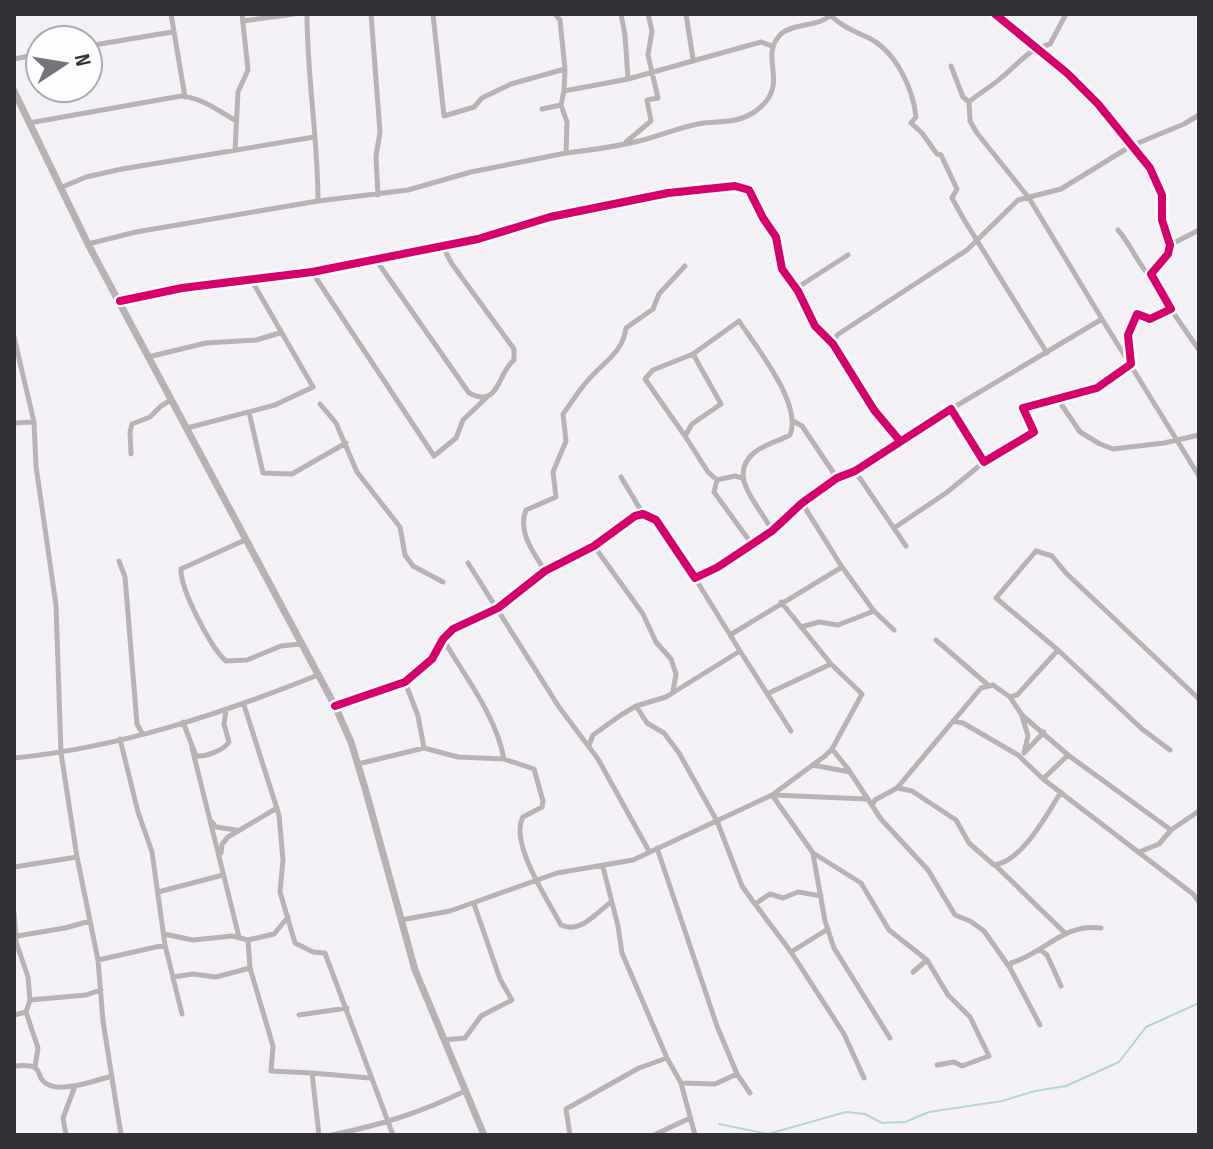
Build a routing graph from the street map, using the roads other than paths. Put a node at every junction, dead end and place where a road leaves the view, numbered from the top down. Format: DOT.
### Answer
graph roads {
  1 [pos="171,14"];
  2 [pos="294,14"];
  3 [pos="307,14"];
  4 [pos="371,14"];
  5 [pos="433,14"];
  6 [pos="555,14"];
  7 [pos="621,14"];
  8 [pos="648,14"];
  9 [pos="686,14"];
  10 [pos="995,14"];
  11 [pos="1066,14"];
  12 [pos="831,15"];
  13 [pos="243,18"];
  14 [pos="172,32"];
  15 [pos="104,43"];
  16 [pos="772,46"];
  17 [pos="1036,48"];
  18 [pos="693,59"];
  19 [pos="951,66"];
  20 [pos="565,69"];
  21 [pos="651,70"];
  22 [pos="628,79"];
  23 [pos="14,91"];
  24 [pos="564,91"];
  25 [pos="185,97"];
  26 [pos="969,102"];
  27 [pos="561,105"];
  28 [pos="542,109"];
  29 [pos="1199,115"];
  30 [pos="236,121"];
  31 [pos="28,123"];
  32 [pos="314,137"];
  33 [pos="625,143"];
  34 [pos="1131,146"];
  35 [pos="235,150"];
  36 [pos="566,153"];
  37 [pos="60,188"];
  38 [pos="378,195"];
  39 [pos="1029,198"];
  40 [pos="318,201"];
  41 [pos="1118,230"];
  42 [pos="1199,230"];
  43 [pos="978,241"];
  44 [pos="88,244"];
  45 [pos="442,245"];
  46 [pos="1170,245"];
  47 [pos="848,255"];
  48 [pos="376,260"];
  49 [pos="685,266"];
  50 [pos="312,272"];
  51 [pos="252,281"];
  52 [pos="795,289"];
  53 [pos="120,301"];
  54 [pos="1171,309"];
  55 [pos="1102,319"];
  56 [pos="280,333"];
  57 [pos="14,337"];
  58 [pos="833,344"];
  59 [pos="1199,350"];
  60 [pos="1047,353"];
  61 [pos="693,354"];
  62 [pos="148,357"];
  63 [pos="1131,364"];
  64 [pos="488,396"];
  65 [pos="1057,398"];
  66 [pos="171,400"];
  67 [pos="320,404"];
  68 [pos="951,409"];
  69 [pos="249,412"];
  70 [pos="793,421"];
  71 [pos="34,422"];
  72 [pos="14,423"];
  73 [pos="186,428"];
  74 [pos="1199,435"];
  75 [pos="685,436"];
  76 [pos="1178,440"];
  77 [pos="900,441"];
  78 [pos="346,443"];
  79 [pos="131,454"];
  80 [pos="984,462"];
  81 [pos="855,471"];
  82 [pos="1199,476"];
  83 [pos="621,477"];
  84 [pos="742,478"];
  85 [pos="837,478"];
  86 [pos="717,480"];
  87 [pos="802,503"];
  88 [pos="643,514"];
  89 [pos="894,528"];
  90 [pos="772,531"];
  91 [pos="245,540"];
  92 [pos="751,543"];
  93 [pos="594,546"];
  94 [pos="906,546"];
  95 [pos="119,561"];
  96 [pos="468,563"];
  97 [pos="842,567"];
  98 [pos="545,571"];
  99 [pos="695,578"];
  100 [pos="443,582"];
  101 [pos="781,602"];
  102 [pos="498,608"];
  103 [pos="874,611"];
  104 [pos="801,627"];
  105 [pos="894,630"];
  106 [pos="730,635"];
  107 [pos="443,639"];
  108 [pos="936,640"];
  109 [pos="301,644"];
  110 [pos="1058,650"];
  111 [pos="740,651"];
  112 [pos="831,664"];
  113 [pos="318,675"];
  114 [pos="405,682"];
  115 [pos="988,685"];
  116 [pos="673,692"];
  117 [pos="769,693"];
  118 [pos="1010,697"];
  119 [pos="1199,699"];
  120 [pos="244,705"];
  121 [pos="335,706"];
  122 [pos="636,706"];
  123 [pos="226,710"];
  124 [pos="959,714"];
  125 [pos="1022,715"];
  126 [pos="953,721"];
  127 [pos="183,722"];
  128 [pos="963,723"];
  129 [pos="791,731"];
  130 [pos="1044,732"];
  131 [pos="142,733"];
  132 [pos="120,739"];
  133 [pos="589,745"];
  134 [pos="192,748"];
  135 [pos="424,748"];
  136 [pos="832,749"];
  137 [pos="1170,750"];
  138 [pos="61,753"];
  139 [pos="1021,754"];
  140 [pos="1068,755"];
  141 [pos="14,758"];
  142 [pos="504,759"];
  143 [pos="358,764"];
  144 [pos="811,765"];
  145 [pos="850,772"];
  146 [pos="1043,779"];
  147 [pos="897,788"];
  148 [pos="1061,792"];
  149 [pos="772,795"];
  150 [pos="867,799"];
  151 [pos="874,803"];
  152 [pos="277,808"];
  153 [pos="1199,811"];
  154 [pos="211,821"];
  155 [pos="717,821"];
  156 [pos="237,830"];
  157 [pos="1171,830"];
  158 [pos="657,848"];
  159 [pos="649,851"];
  160 [pos="1139,852"];
  161 [pos="813,853"];
  162 [pos="77,857"];
  163 [pos="220,858"];
  164 [pos="994,865"];
  165 [pos="14,867"];
  166 [pos="603,867"];
  167 [pos="223,875"];
  168 [pos="538,882"];
  169 [pos="158,892"];
  170 [pos="821,896"];
  171 [pos="611,902"];
  172 [pos="1199,902"];
  173 [pos="474,904"];
  174 [pos="755,904"];
  175 [pos="14,912"];
  176 [pos="288,916"];
  177 [pos="400,920"];
  178 [pos="90,921"];
  179 [pos="1101,928"];
  180 [pos="828,929"];
  181 [pos="164,933"];
  182 [pos="1066,934"];
  183 [pos="17,936"];
  184 [pos="239,937"];
  185 [pos="248,940"];
  186 [pos="165,945"];
  187 [pos="1040,949"];
  188 [pos="791,952"];
  189 [pos="98,960"];
  190 [pos="927,960"];
  191 [pos="250,968"];
  192 [pos="1010,968"];
  193 [pos="913,972"];
  194 [pos="173,977"];
  195 [pos="1061,986"];
  196 [pos="101,990"];
  197 [pos="30,1000"];
  198 [pos="347,1008"];
  199 [pos="26,1012"];
  200 [pos="182,1014"];
  201 [pos="14,1015"];
  202 [pos="299,1015"];
  203 [pos="1040,1025"];
  204 [pos="890,1038"];
  205 [pos="444,1040"];
  206 [pos="667,1058"];
  207 [pos="937,1065"];
  208 [pos="14,1066"];
  209 [pos="35,1067"];
  210 [pos="312,1073"];
  211 [pos="737,1074"];
  212 [pos="112,1076"];
  213 [pos="370,1078"];
  214 [pos="864,1078"];
  215 [pos="681,1083"];
  216 [pos="76,1086"];
  217 [pos="465,1091"];
  218 [pos="750,1093"];
  219 [pos="690,1118"];
  220 [pos="388,1123"];
  221 [pos="348,1133"];
  222 [pos="66,1135"];
  223 [pos="121,1135"];
  224 [pos="319,1135"];
  225 [pos="332,1135"];
  226 [pos="393,1135"];
  227 [pos="484,1135"];
  228 [pos="570,1135"];
  229 [pos="654,1135"];
  230 [pos="695,1135"];
  1 -- 14 [label="street"];
  2 -- 13 [label="street"];
  3 -- 32 [label="street"];
  4 -- 38 [label="street"];
  5 -- 20 [label="street"];
  6 -- 20 [label="street"];
  7 -- 22 [label="street"];
  8 -- 21 [label="street"];
  9 -- 18 [label="street"];
  10 -- 17 [label="street"];
  11 -- 17 [label="street"];
  12 -- 16 [label="street"];
  12 -- 43 [label="street"];
  13 -- 30 [label="street"];
  14 -- 15 [label="street"];
  14 -- 25 [label="street"];
  16 -- 18 [label="street"];
  16 -- 33 [label="street"];
  17 -- 26 [label="street"];
  17 -- 34 [label="street"];
  18 -- 21 [label="street"];
  19 -- 26 [label="street"];
  20 -- 24 [label="street"];
  21 -- 22 [label="street"];
  21 -- 33 [label="street"];
  22 -- 24 [label="street"];
  23 -- 31 [label="main road"];
  24 -- 27 [label="street"];
  25 -- 30 [label="street"];
  25 -- 31 [label="street"];
  26 -- 39 [label="street"];
  27 -- 28 [label="street"];
  27 -- 36 [label="street"];
  29 -- 34 [label="street"];
  30 -- 35 [label="street"];
  31 -- 37 [label="main road"];
  32 -- 35 [label="street"];
  32 -- 40 [label="street"];
  33 -- 36 [label="street"];
  34 -- 39 [label="street"];
  34 -- 46 [label="street"];
  35 -- 37 [label="street"];
  36 -- 38 [label="street"];
  37 -- 44 [label="main road"];
  38 -- 40 [label="street"];
  39 -- 43 [label="street"];
  39 -- 55 [label="street"];
  40 -- 44 [label="street"];
  41 -- 54 [label="street"];
  42 -- 46 [label="street"];
  43 -- 58 [label="street"];
  43 -- 60 [label="street"];
  44 -- 53 [label="main road"];
  45 -- 48 [label="street"];
  45 -- 52 [label="street"];
  45 -- 64 [label="street"];
  46 -- 54 [label="street"];
  47 -- 52 [label="street"];
  48 -- 50 [label="street"];
  48 -- 64 [label="street"];
  49 -- 98 [label="street"];
  50 -- 51 [label="street"];
  50 -- 64 [label="street"];
  51 -- 53 [label="street"];
  51 -- 56 [label="street"];
  52 -- 58 [label="street"];
  53 -- 62 [label="main road"];
  54 -- 59 [label="street"];
  54 -- 63 [label="street"];
  55 -- 60 [label="street"];
  55 -- 63 [label="street"];
  56 -- 62 [label="street"];
  56 -- 69 [label="street"];
  57 -- 71 [label="street"];
  58 -- 77 [label="street"];
  60 -- 68 [label="street"];
  61 -- 70 [label="street"];
  61 -- 75 [label="street"];
  61 -- 75 [label="street"];
  62 -- 66 [label="main road"];
  63 -- 65 [label="street"];
  63 -- 76 [label="street"];
  65 -- 76 [label="street"];
  65 -- 80 [label="street"];
  66 -- 73 [label="main road"];
  66 -- 79 [label="street"];
  67 -- 78 [label="street"];
  68 -- 77 [label="street"];
  68 -- 80 [label="street"];
  69 -- 73 [label="street"];
  69 -- 78 [label="street"];
  70 -- 84 [label="street"];
  70 -- 85 [label="street"];
  71 -- 72 [label="street"];
  71 -- 138 [label="street"];
  73 -- 91 [label="main road"];
  74 -- 76 [label="street"];
  75 -- 86 [label="street"];
  76 -- 82 [label="street"];
  77 -- 81 [label="street"];
  78 -- 100 [label="street"];
  80 -- 89 [label="street"];
  81 -- 85 [label="street"];
  81 -- 89 [label="street"];
  83 -- 88 [label="street"];
  84 -- 86 [label="street"];
  84 -- 90 [label="street"];
  85 -- 87 [label="street"];
  86 -- 92 [label="street"];
  87 -- 90 [label="street"];
  87 -- 97 [label="street"];
  88 -- 93 [label="street"];
  88 -- 99 [label="street"];
  89 -- 94 [label="street"];
  90 -- 92 [label="street"];
  91 -- 109 [label="main road"];
  91 -- 109 [label="street"];
  92 -- 99 [label="street"];
  93 -- 98 [label="street"];
  93 -- 116 [label="street"];
  95 -- 131 [label="street"];
  96 -- 102 [label="street"];
  97 -- 101 [label="street"];
  97 -- 103 [label="street"];
  98 -- 102 [label="street"];
  99 -- 106 [label="street"];
  101 -- 104 [label="street"];
  101 -- 106 [label="street"];
  102 -- 107 [label="street"];
  102 -- 133 [label="street"];
  103 -- 104 [label="street"];
  103 -- 105 [label="street"];
  104 -- 112 [label="street"];
  106 -- 111 [label="street"];
  107 -- 114 [label="street"];
  107 -- 142 [label="street"];
  108 -- 115 [label="street"];
  109 -- 113 [label="main road"];
  110 -- 118 [label="street"];
  110 -- 119 [label="street"];
  110 -- 137 [label="street"];
  111 -- 116 [label="street"];
  111 -- 117 [label="street"];
  112 -- 117 [label="street"];
  112 -- 136 [label="street"];
  113 -- 120 [label="street"];
  113 -- 121 [label="main road"];
  114 -- 121 [label="street"];
  114 -- 135 [label="street"];
  115 -- 118 [label="street"];
  115 -- 124 [label="street"];
  116 -- 122 [label="street"];
  117 -- 129 [label="street"];
  118 -- 125 [label="street"];
  120 -- 123 [label="street"];
  120 -- 152 [label="street"];
  121 -- 143 [label="main road"];
  122 -- 133 [label="street"];
  122 -- 155 [label="street"];
  123 -- 127 [label="street"];
  123 -- 134 [label="street"];
  124 -- 126 [label="street"];
  124 -- 128 [label="street"];
  125 -- 130 [label="street"];
  125 -- 139 [label="street"];
  126 -- 128 [label="street"];
  126 -- 147 [label="street"];
  127 -- 131 [label="street"];
  127 -- 134 [label="street"];
  128 -- 139 [label="street"];
  130 -- 139 [label="street"];
  130 -- 140 [label="street"];
  131 -- 132 [label="street"];
  132 -- 138 [label="street"];
  132 -- 169 [label="street"];
  133 -- 159 [label="street"];
  134 -- 154 [label="street"];
  135 -- 142 [label="street"];
  135 -- 143 [label="street"];
  136 -- 144 [label="street"];
  136 -- 145 [label="street"];
  138 -- 141 [label="street"];
  138 -- 162 [label="street"];
  139 -- 146 [label="street"];
  140 -- 146 [label="street"];
  140 -- 157 [label="street"];
  142 -- 168 [label="street"];
  143 -- 177 [label="main road"];
  144 -- 145 [label="street"];
  144 -- 149 [label="street"];
  145 -- 150 [label="street"];
  146 -- 148 [label="street"];
  147 -- 151 [label="street"];
  147 -- 164 [label="street"];
  148 -- 160 [label="street"];
  148 -- 164 [label="street"];
  149 -- 150 [label="street"];
  149 -- 155 [label="street"];
  149 -- 161 [label="street"];
  150 -- 151 [label="street"];
  151 -- 192 [label="street"];
  152 -- 156 [label="street"];
  152 -- 176 [label="street"];
  153 -- 157 [label="street"];
  154 -- 156 [label="street"];
  154 -- 163 [label="street"];
  155 -- 158 [label="street"];
  155 -- 174 [label="street"];
  156 -- 163 [label="street"];
  157 -- 160 [label="street"];
  158 -- 159 [label="street"];
  158 -- 211 [label="street"];
  159 -- 166 [label="street"];
  160 -- 172 [label="street"];
  161 -- 170 [label="street"];
  161 -- 190 [label="street"];
  162 -- 165 [label="street"];
  162 -- 178 [label="street"];
  163 -- 167 [label="street"];
  164 -- 182 [label="street"];
  166 -- 168 [label="street"];
  166 -- 171 [label="street"];
  167 -- 169 [label="street"];
  167 -- 184 [label="street"];
  168 -- 171 [label="street"];
  168 -- 173 [label="street"];
  169 -- 181 [label="street"];
  170 -- 174 [label="street"];
  170 -- 180 [label="street"];
  171 -- 206 [label="street"];
  173 -- 177 [label="street"];
  173 -- 205 [label="street"];
  174 -- 188 [label="street"];
  175 -- 183 [label="street"];
  176 -- 185 [label="street"];
  176 -- 198 [label="street"];
  177 -- 205 [label="main road"];
  178 -- 183 [label="street"];
  178 -- 189 [label="street"];
  179 -- 182 [label="street"];
  180 -- 188 [label="street"];
  180 -- 204 [label="street"];
  181 -- 184 [label="street"];
  181 -- 186 [label="street"];
  182 -- 187 [label="street"];
  183 -- 197 [label="street"];
  184 -- 185 [label="street"];
  185 -- 191 [label="street"];
  186 -- 189 [label="street"];
  186 -- 194 [label="street"];
  187 -- 192 [label="street"];
  187 -- 195 [label="street"];
  188 -- 214 [label="street"];
  189 -- 196 [label="street"];
  190 -- 193 [label="street"];
  190 -- 207 [label="street"];
  191 -- 194 [label="street"];
  191 -- 210 [label="street"];
  192 -- 203 [label="street"];
  194 -- 200 [label="street"];
  196 -- 197 [label="street"];
  196 -- 212 [label="street"];
  197 -- 199 [label="street"];
  198 -- 202 [label="street"];
  198 -- 213 [label="street"];
  199 -- 201 [label="street"];
  199 -- 209 [label="street"];
  205 -- 217 [label="main road"];
  206 -- 215 [label="street"];
  206 -- 228 [label="street"];
  208 -- 209 [label="street"];
  209 -- 216 [label="street"];
  210 -- 213 [label="street"];
  210 -- 224 [label="street"];
  211 -- 215 [label="street"];
  211 -- 218 [label="street"];
  212 -- 216 [label="street"];
  212 -- 223 [label="street"];
  213 -- 220 [label="street"];
  215 -- 219 [label="street"];
  216 -- 222 [label="street"];
  217 -- 220 [label="street"];
  217 -- 227 [label="main road"];
  219 -- 229 [label="street"];
  219 -- 230 [label="street"];
  220 -- 221 [label="street"];
  220 -- 226 [label="street"];
  221 -- 225 [label="street"];
}
